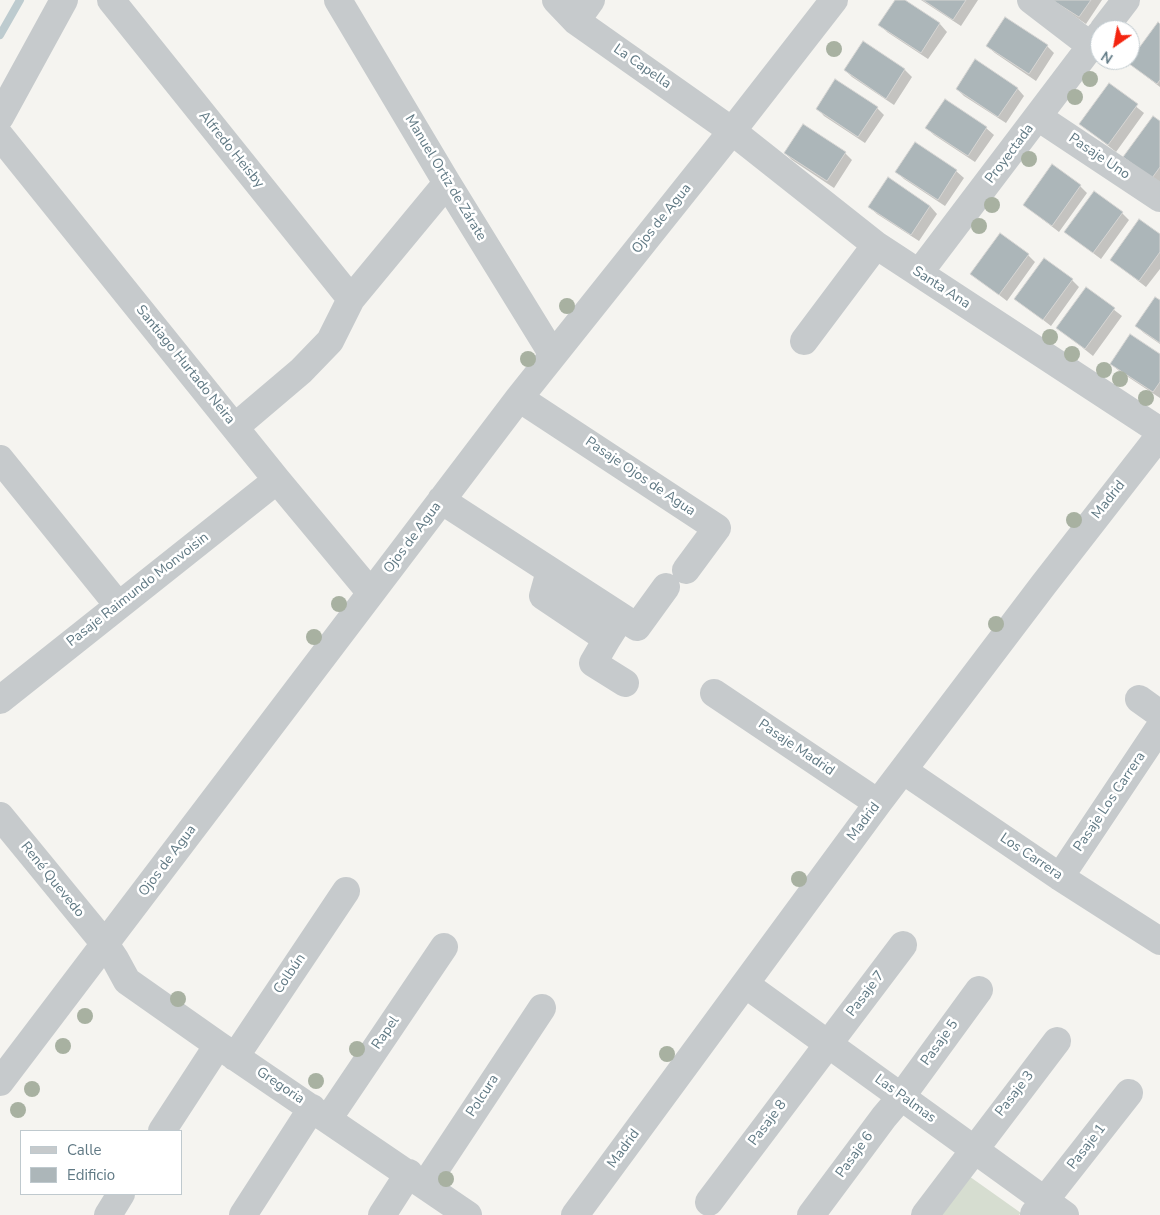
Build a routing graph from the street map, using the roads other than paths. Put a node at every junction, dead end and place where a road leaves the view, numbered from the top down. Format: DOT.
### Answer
graph roads {
  1 [pos="64,0"];
  2 [pos="111,0"];
  3 [pos="338,0"];
  4 [pos="556,0"];
  5 [pos="834,0"];
  6 [pos="1031,0"];
  7 [pos="1126,0"];
  8 [pos="583,10"];
  9 [pos="1110,20"];
  10 [pos="1090,32"];
  11 [pos="1090,47"];
  12 [pos="0,117"];
  13 [pos="1038,117"];
  14 [pos="732,131"];
  15 [pos="0,136"];
  16 [pos="447,183"];
  17 [pos="1160,198"];
  18 [pos="876,245"];
  19 [pos="919,273"];
  20 [pos="351,299"];
  21 [pos="804,341"];
  22 [pos="553,355"];
  23 [pos="519,398"];
  24 [pos="235,427"];
  25 [pos="1160,431"];
  26 [pos="1160,435"];
  27 [pos="2,466"];
  28 [pos="277,480"];
  29 [pos="441,500"];
  30 [pos="686,570"];
  31 [pos="666,587"];
  32 [pos="371,593"];
  33 [pos="118,606"];
  34 [pos="614,628"];
  35 [pos="625,683"];
  36 [pos="714,693"];
  37 [pos="0,700"];
  38 [pos="1160,727"];
  39 [pos="904,771"];
  40 [pos="878,803"];
  41 [pos="0,816"];
  42 [pos="1060,877"];
  43 [pos="346,891"];
  44 [pos="1160,941"];
  45 [pos="104,944"];
  46 [pos="903,945"];
  47 [pos="444,947"];
  48 [pos="745,984"];
  49 [pos="979,990"];
  50 [pos="542,1008"];
  51 [pos="1057,1041"];
  52 [pos="828,1043"];
  53 [pos="226,1051"];
  54 [pos="0,1082"];
  55 [pos="1129,1093"];
  56 [pos="901,1097"];
  57 [pos="320,1113"];
  58 [pos="163,1130"];
  59 [pos="974,1148"];
  60 [pos="417,1179"];
  61 [pos="120,1195"];
  62 [pos="709,1202"];
  63 [pos="1048,1210"];
  64 [pos="108,1215"];
  65 [pos="242,1215"];
  66 [pos="382,1215"];
  67 [pos="468,1215"];
  68 [pos="575,1215"];
  69 [pos="811,1215"];
  70 [pos="925,1215"];
  1 -- 12 [label="street"];
  2 -- 20 [label="street, Alfredo Heisby"];
  3 -- 16 [label="street, Manuel Ortiz de Zárate"];
  4 -- 8 [label="street, La Capella"];
  5 -- 14 [label="street, Ojos de Agua"];
  6 -- 10 [label="street"];
  7 -- 9 [label="street, Proyectada"];
  8 -- 14 [label="street, La Capella"];
  11 -- 13 [label="street, Proyectada"];
  13 -- 17 [label="street, Pasaje Uno"];
  13 -- 19 [label="street, Proyectada"];
  14 -- 18 [label="street, Santa Ana"];
  14 -- 22 [label="street, Ojos de Agua"];
  15 -- 24 [label="street, Santiago Hurtado Neira"];
  16 -- 20 [label="street"];
  16 -- 22 [label="street, Manuel Ortiz de Zárate"];
  18 -- 19 [label="street, Santa Ana"];
  18 -- 21 [label="street"];
  19 -- 25 [label="street, Santa Ana"];
  20 -- 24 [label="street"];
  22 -- 23 [label="street, Ojos de Agua"];
  23 -- 29 [label="street, Ojos de Agua"];
  23 -- 30 [label="street, Pasaje Ojos de Agua"];
  24 -- 28 [label="street, Santiago Hurtado Neira"];
  26 -- 39 [label="street, Madrid"];
  27 -- 33 [label="street"];
  28 -- 32 [label="street, Santiago Hurtado Neira"];
  28 -- 33 [label="street, Pasaje Raimundo Monvoisin"];
  29 -- 32 [label="street, Ojos de Agua"];
  29 -- 34 [label="street"];
  31 -- 34 [label="street"];
  32 -- 45 [label="street, Ojos de Agua"];
  33 -- 37 [label="street, Pasaje Raimundo Monvoisin"];
  34 -- 35 [label="street"];
  36 -- 40 [label="street, Pasaje Madrid"];
  38 -- 42 [label="street, Pasaje Los Carrera"];
  39 -- 40 [label="street, Madrid"];
  39 -- 42 [label="street, Los Carrera"];
  40 -- 48 [label="street, Madrid"];
  41 -- 45 [label="street, René Quevedo"];
  42 -- 44 [label="street, Los Carrera"];
  43 -- 53 [label="street, Colbún"];
  45 -- 53 [label="street, Gregoria"];
  45 -- 54 [label="street, Ojos de Agua"];
  46 -- 52 [label="street, Pasaje 7"];
  47 -- 57 [label="street, Rapel"];
  48 -- 52 [label="street, Las Palmas"];
  48 -- 68 [label="street, Madrid"];
  49 -- 56 [label="street, Pasaje 5"];
  50 -- 60 [label="street, Polcura"];
  51 -- 59 [label="street, Pasaje 3"];
  52 -- 56 [label="street, Las Palmas"];
  52 -- 62 [label="street, Pasaje 8"];
  53 -- 57 [label="street, Gregoria"];
  53 -- 58 [label="street, Colbún"];
  55 -- 63 [label="street, Pasaje 1"];
  56 -- 59 [label="street, Las Palmas"];
  56 -- 69 [label="street, Pasaje 6"];
  57 -- 60 [label="street, Gregoria"];
  57 -- 65 [label="street, Rapel"];
  59 -- 63 [label="street, Las Palmas"];
  59 -- 70 [label="street, Pasaje 3"];
  60 -- 66 [label="street, Polcura"];
  60 -- 67 [label="street, Gregoria"];
  61 -- 64 [label="street"];
}
